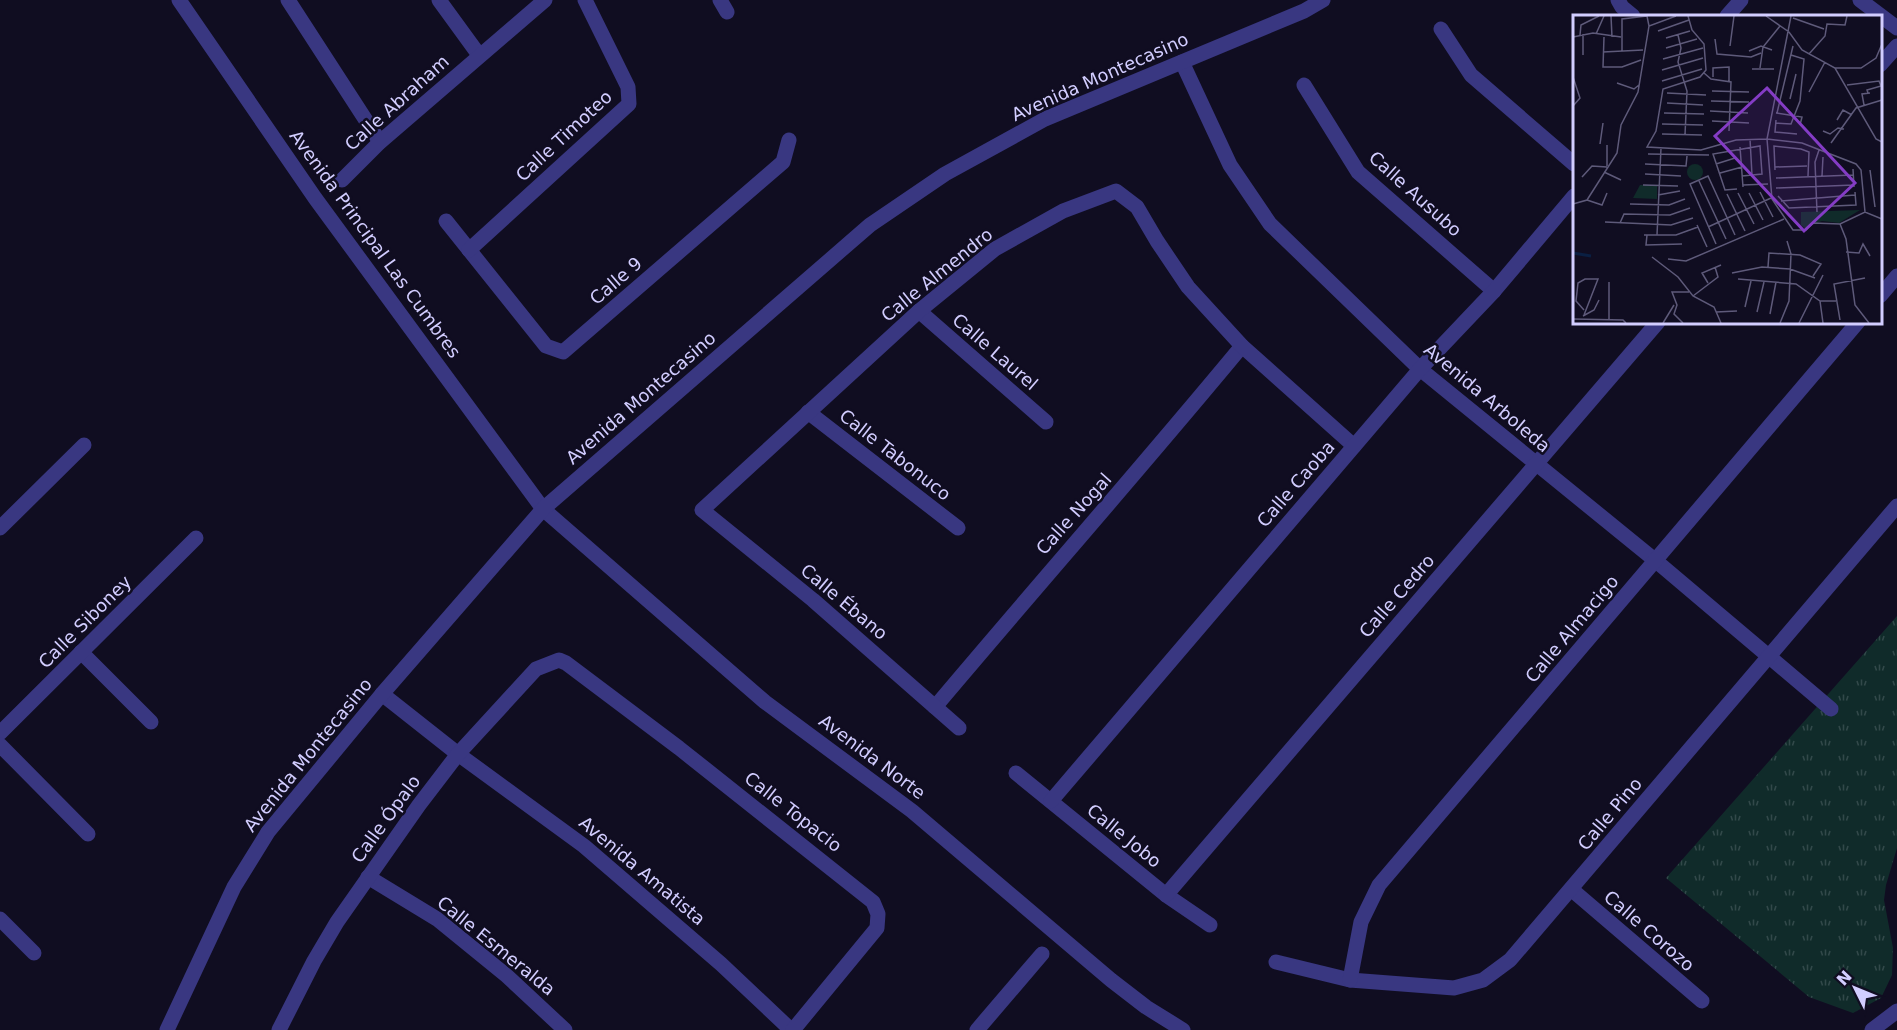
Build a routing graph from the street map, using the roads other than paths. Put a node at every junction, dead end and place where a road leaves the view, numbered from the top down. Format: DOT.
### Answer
graph roads {
  1 [pos="179,0"];
  2 [pos="288,0"];
  3 [pos="440,0"];
  4 [pos="545,0"];
  5 [pos="585,0"];
  6 [pos="1323,0"];
  7 [pos="1618,0"];
  8 [pos="1741,0"];
  9 [pos="1860,0"];
  10 [pos="1632,15"];
  11 [pos="1728,15"];
  12 [pos="1880,15"];
  13 [pos="1882,17"];
  14 [pos="1897,28"];
  15 [pos="1442,29"];
  16 [pos="1897,46"];
  17 [pos="479,55"];
  18 [pos="1182,62"];
  19 [pos="1882,64"];
  20 [pos="1304,85"];
  21 [pos="789,140"];
  22 [pos="380,142"];
  23 [pos="1573,162"];
  24 [pos="342,180"];
  25 [pos="1573,198"];
  26 [pos="446,221"];
  27 [pos="469,250"];
  28 [pos="1897,276"];
  29 [pos="1494,291"];
  30 [pos="1882,295"];
  31 [pos="919,311"];
  32 [pos="1656,324"];
  33 [pos="1856,324"];
  34 [pos="1242,346"];
  35 [pos="1420,369"];
  36 [pos="808,412"];
  37 [pos="1046,422"];
  38 [pos="84,445"];
  39 [pos="1354,446"];
  40 [pos="1536,463"];
  41 [pos="1897,506"];
  42 [pos="543,509"];
  43 [pos="702,510"];
  44 [pos="0,528"];
  45 [pos="958,528"];
  46 [pos="196,538"];
  47 [pos="1656,561"];
  48 [pos="81,652"];
  49 [pos="1769,657"];
  50 [pos="558,660"];
  51 [pos="382,694"];
  52 [pos="935,707"];
  53 [pos="1831,709"];
  54 [pos="151,722"];
  55 [pos="959,728"];
  56 [pos="0,733"];
  57 [pos="0,745"];
  58 [pos="458,754"];
  59 [pos="1016,773"];
  60 [pos="1051,801"];
  61 [pos="88,834"];
  62 [pos="368,877"];
  63 [pos="1572,889"];
  64 [pos="1166,895"];
  65 [pos="0,919"];
  66 [pos="1210,925"];
  67 [pos="34,953"];
  68 [pos="1042,954"];
  69 [pos="1276,962"];
  70 [pos="1350,980"];
  71 [pos="1702,1001"];
  72 [pos="1897,1011"];
  73 [pos="167,1030"];
  74 [pos="279,1030"];
  75 [pos="565,1030"];
  76 [pos="792,1030"];
  77 [pos="977,1030"];
  78 [pos="1183,1030"];
  79 [pos="1872,1030"];
  1 -- 42 [label="street, Avenida Principal Las Cumbres"];
  2 -- 22 [label="street"];
  3 -- 17 [label="street"];
  4 -- 17 [label="street, Calle Abraham"];
  5 -- 27 [label="street, Calle Timoteo"];
  6 -- 18 [label="street, Avenida Montecasino"];
  7 -- 10 [label="street"];
  8 -- 11 [label="street"];
  9 -- 12 [label="street"];
  13 -- 14 [label="street"];
  15 -- 23 [label="street"];
  16 -- 19 [label="street"];
  17 -- 22 [label="street, Calle Abraham"];
  18 -- 35 [label="street, Avenida Arboleda"];
  18 -- 42 [label="street, Avenida Montecasino"];
  20 -- 29 [label="street, Calle Ausubo"];
  21 -- 27 [label="street, Calle 9"];
  22 -- 24 [label="street, Calle Abraham"];
  25 -- 29 [label="street, Calle Caoba"];
  26 -- 27 [label="street"];
  28 -- 30 [label="street"];
  29 -- 35 [label="street, Calle Caoba"];
  31 -- 34 [label="street, Calle Almendro"];
  31 -- 36 [label="street, Calle Almendro"];
  31 -- 37 [label="street, Calle Laurel"];
  32 -- 40 [label="street, Calle Cedro"];
  33 -- 47 [label="street, Calle Almacigo"];
  34 -- 39 [label="street, Calle Almendro"];
  34 -- 52 [label="street, Calle Nogal"];
  35 -- 39 [label="street, Calle Caoba"];
  35 -- 40 [label="street, Avenida Arboleda"];
  36 -- 43 [label="street, Calle Almendro"];
  36 -- 45 [label="street, Calle Tabonuco"];
  38 -- 44 [label="street"];
  39 -- 60 [label="street, Calle Caoba"];
  40 -- 47 [label="street, Avenida Arboleda"];
  40 -- 64 [label="street, Calle Cedro"];
  41 -- 49 [label="street, Calle Pino"];
  42 -- 51 [label="street, Avenida Montecasino"];
  42 -- 78 [label="street, Avenida Norte"];
  43 -- 52 [label="street, Calle Ébano"];
  46 -- 48 [label="street, Calle Siboney"];
  47 -- 49 [label="street, Avenida Arboleda"];
  47 -- 70 [label="street, Calle Almacigo"];
  48 -- 54 [label="street"];
  48 -- 56 [label="street, Calle Siboney"];
  49 -- 53 [label="street, Avenida Arboleda"];
  49 -- 63 [label="street, Calle Pino"];
  50 -- 58 [label="street, Calle Ópalo"];
  50 -- 76 [label="street, Calle Topacio"];
  51 -- 58 [label="street, Avenida Amatista"];
  51 -- 73 [label="street, Avenida Montecasino"];
  52 -- 55 [label="street, Calle Ébano"];
  57 -- 61 [label="street"];
  58 -- 62 [label="street, Calle Ópalo"];
  58 -- 76 [label="street, Avenida Amatista"];
  59 -- 60 [label="street, Calle Jobo"];
  60 -- 64 [label="street, Calle Jobo"];
  62 -- 74 [label="street, Calle Ópalo"];
  62 -- 75 [label="street, Calle Esmeralda"];
  63 -- 70 [label="street, Calle Pino"];
  63 -- 71 [label="street, Calle Corozo"];
  64 -- 66 [label="street, Calle Jobo"];
  65 -- 67 [label="street"];
  68 -- 77 [label="street"];
  69 -- 70 [label="street, Calle Pino"];
  72 -- 79 [label="street"];
}
